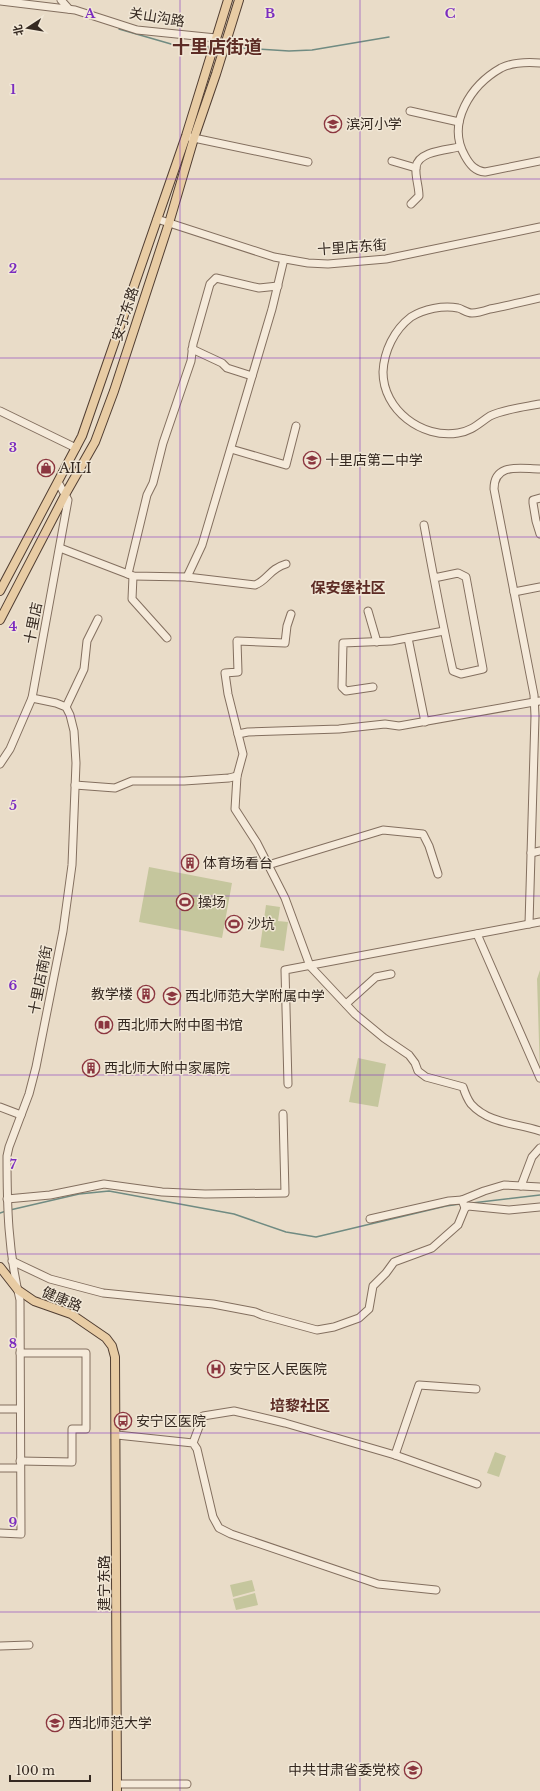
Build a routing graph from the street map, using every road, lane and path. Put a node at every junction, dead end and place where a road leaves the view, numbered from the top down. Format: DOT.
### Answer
graph roads {
  1 [pos="61,0"];
  2 [pos="228,0"];
  3 [pos="239,0"];
  4 [pos="0,1"];
  5 [pos="69,9"];
  6 [pos="214,44"];
  7 [pos="540,63"];
  8 [pos="410,111"];
  9 [pos="459,122"];
  10 [pos="190,137"];
  11 [pos="459,147"];
  12 [pos="392,161"];
  13 [pos="540,161"];
  14 [pos="308,162"];
  15 [pos="416,168"];
  16 [pos="411,204"];
  17 [pos="157,219"];
  18 [pos="169,223"];
  19 [pos="540,227"];
  20 [pos="284,259"];
  21 [pos="278,286"];
  22 [pos="540,298"];
  23 [pos="192,349"];
  24 [pos="252,376"];
  25 [pos="540,404"];
  26 [pos="0,411"];
  27 [pos="296,426"];
  28 [pos="76,448"];
  29 [pos="231,449"];
  30 [pos="540,469"];
  31 [pos="58,482"];
  32 [pos="66,493"];
  33 [pos="540,498"];
  34 [pos="424,525"];
  35 [pos="540,534"];
  36 [pos="60,548"];
  37 [pos="286,564"];
  38 [pos="131,575"];
  39 [pos="187,577"];
  40 [pos="434,578"];
  41 [pos="540,587"];
  42 [pos="0,591"];
  43 [pos="514,592"];
  44 [pos="368,611"];
  45 [pos="291,614"];
  46 [pos="98,619"];
  47 [pos="0,620"];
  48 [pos="444,631"];
  49 [pos="167,638"];
  50 [pos="408,638"];
  51 [pos="377,642"];
  52 [pos="373,687"];
  53 [pos="32,698"];
  54 [pos="537,702"];
  55 [pos="66,707"];
  56 [pos="425,722"];
  57 [pos="238,734"];
  58 [pos="0,764"];
  59 [pos="237,776"];
  60 [pos="75,784"];
  61 [pos="540,851"];
  62 [pos="531,853"];
  63 [pos="268,865"];
  64 [pos="438,874"];
  65 [pos="540,922"];
  66 [pos="529,924"];
  67 [pos="477,934"];
  68 [pos="310,966"];
  69 [pos="391,974"];
  70 [pos="346,1004"];
  71 [pos="540,1078"];
  72 [pos="288,1084"];
  73 [pos="0,1107"];
  74 [pos="283,1114"];
  75 [pos="21,1115"];
  76 [pos="540,1131"];
  77 [pos="540,1148"];
  78 [pos="521,1186"];
  79 [pos="540,1187"];
  80 [pos="7,1198"];
  81 [pos="464,1203"];
  82 [pos="540,1206"];
  83 [pos="370,1219"];
  84 [pos="12,1261"];
  85 [pos="0,1267"];
  86 [pos="18,1290"];
  87 [pos="20,1353"];
  88 [pos="117,1376"];
  89 [pos="476,1390"];
  90 [pos="0,1409"];
  91 [pos="20,1409"];
  92 [pos="117,1435"];
  93 [pos="193,1443"];
  94 [pos="395,1454"];
  95 [pos="20,1464"];
  96 [pos="0,1468"];
  97 [pos="477,1484"];
  98 [pos="0,1533"];
  99 [pos="436,1590"];
  100 [pos="29,1645"];
  101 [pos="0,1646"];
  102 [pos="187,1784"];
  103 [pos="117,1788"];
  1 -- 5 [label="street"];
  2 -- 6 [label="main road, 安宁东路"];
  3 -- 10 [label="main road, 安宁东路"];
  4 -- 5 [label="street, 关山沟路"];
  5 -- 6 [label="street, 关山沟路"];
  6 -- 10 [label="main road, 安宁东路"];
  7 -- 9 [label="street"];
  8 -- 9 [label="street"];
  9 -- 11 [label="street"];
  10 -- 14 [label="street"];
  10 -- 17 [label="main road, 安宁东路"];
  10 -- 18 [label="main road, 安宁东路"];
  11 -- 13 [label="street"];
  11 -- 15 [label="street"];
  12 -- 15 [label="street"];
  15 -- 16 [label="street"];
  17 -- 18 [label="street, 十里店东街"];
  17 -- 28 [label="main road, 安宁东路"];
  18 -- 20 [label="street, 十里店东街"];
  18 -- 32 [label="main road, 安宁东路"];
  19 -- 20 [label="street, 十里店东街"];
  20 -- 21 [label="street"];
  21 -- 23 [label="street"];
  21 -- 24 [label="street"];
  22 -- 25 [label="street"];
  23 -- 24 [label="street"];
  23 -- 38 [label="street"];
  24 -- 29 [label="street"];
  26 -- 28 [label="street"];
  27 -- 29 [label="street"];
  28 -- 31 [label="main road, 安宁东路"];
  29 -- 39 [label="street"];
  30 -- 43 [label="street"];
  31 -- 32 [label="street"];
  31 -- 42 [label="main road, 安宁东路"];
  32 -- 36 [label="street, 十里店"];
  32 -- 47 [label="main road, 安宁东路"];
  33 -- 35 [label="street"];
  34 -- 40 [label="street"];
  36 -- 38 [label="street"];
  36 -- 53 [label="street, 十里店"];
  37 -- 39 [label="street"];
  38 -- 39 [label="street"];
  38 -- 49 [label="street"];
  40 -- 48 [label="street"];
  40 -- 48 [label="street"];
  41 -- 43 [label="street"];
  43 -- 54 [label="street"];
  44 -- 51 [label="street"];
  45 -- 57 [label="street"];
  46 -- 55 [label="street"];
  48 -- 50 [label="street"];
  50 -- 51 [label="street"];
  50 -- 56 [label="street"];
  51 -- 52 [label="street"];
  53 -- 55 [label="street"];
  53 -- 58 [label="street, 十里店"];
  54 -- 56 [label="street"];
  54 -- 62 [label="street"];
  55 -- 60 [label="street, 十里店南街"];
  56 -- 57 [label="street"];
  57 -- 59 [label="street"];
  59 -- 60 [label="street"];
  59 -- 63 [label="street"];
  60 -- 75 [label="street, 十里店南街"];
  61 -- 62 [label="street"];
  62 -- 66 [label="street"];
  63 -- 64 [label="street"];
  63 -- 68 [label="street"];
  65 -- 66 [label="street"];
  66 -- 67 [label="street"];
  67 -- 68 [label="street"];
  67 -- 71 [label="street"];
  68 -- 70 [label="street"];
  68 -- 72 [label="street"];
  69 -- 70 [label="street"];
  70 -- 76 [label="street"];
  73 -- 75 [label="street"];
  74 -- 80 [label="street"];
  75 -- 80 [label="street, 十里店南街"];
  77 -- 78 [label="street"];
  78 -- 79 [label="street"];
  78 -- 81 [label="street"];
  80 -- 84 [label="street, 十里店南街"];
  81 -- 82 [label="street"];
  81 -- 83 [label="street"];
  81 -- 84 [label="street"];
  84 -- 86 [label="street, 十里店南街"];
  85 -- 86 [label="main road, 健康路"];
  86 -- 87 [label="street, 十里店南街"];
  86 -- 88 [label="main road, 健康路"];
  87 -- 91 [label="street, 十里店南街"];
  87 -- 95 [label="street"];
  88 -- 92 [label="main road, 建宁东路"];
  89 -- 94 [label="street"];
  90 -- 91 [label="street"];
  91 -- 95 [label="street, 十里店南街"];
  92 -- 93 [label="street"];
  92 -- 103 [label="main road, 建宁东路"];
  93 -- 94 [label="street"];
  93 -- 99 [label="street"];
  94 -- 97 [label="street"];
  95 -- 96 [label="street"];
  95 -- 98 [label="street, 十里店南街"];
  100 -- 101 [label="street"];
  102 -- 103 [label="street"];
}
